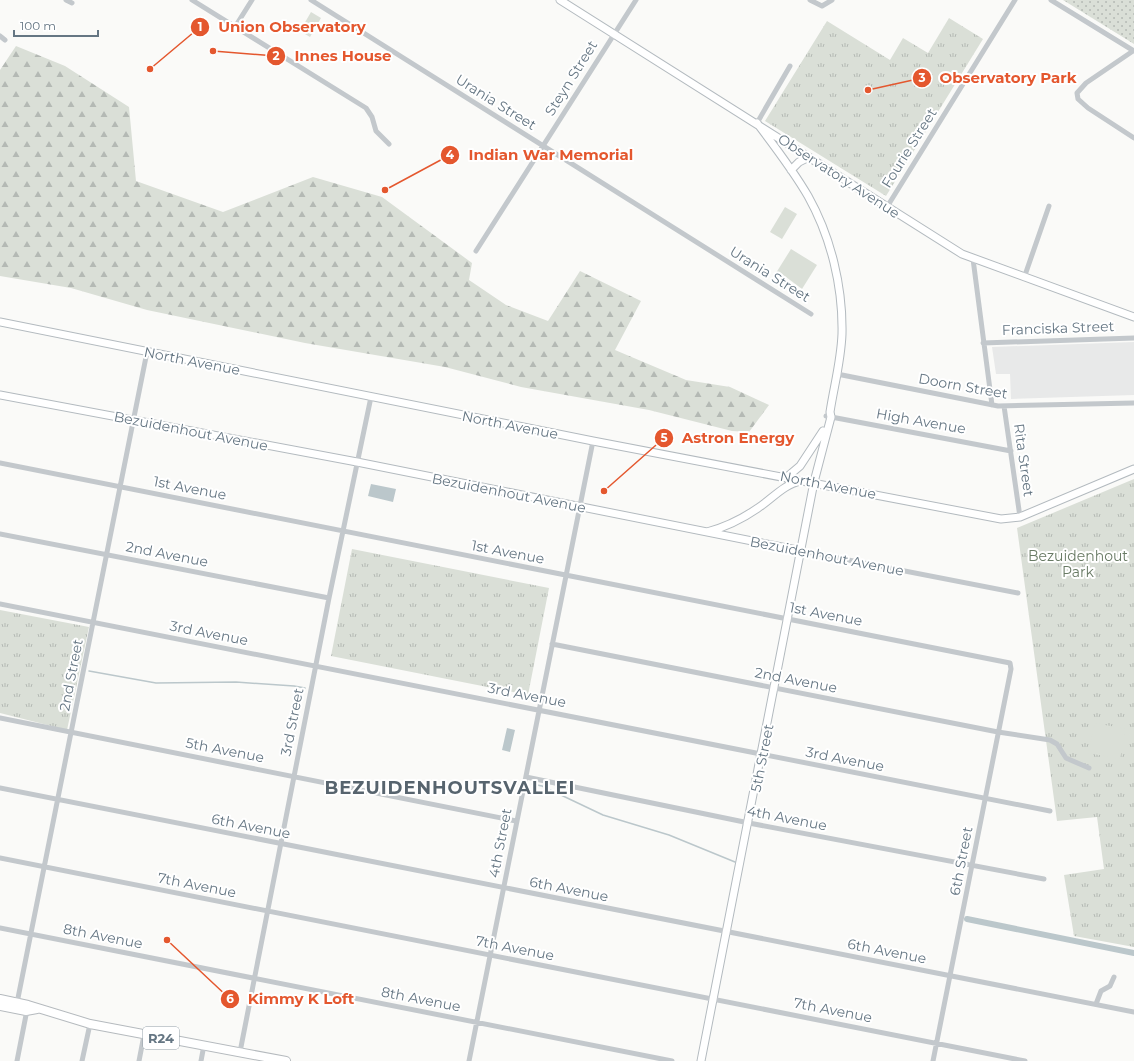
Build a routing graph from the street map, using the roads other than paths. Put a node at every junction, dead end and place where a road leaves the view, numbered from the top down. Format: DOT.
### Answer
graph roads {
  1 [pos="66,0"];
  2 [pos="192,0"];
  3 [pos="252,0"];
  4 [pos="311,0"];
  5 [pos="560,0"];
  6 [pos="636,0"];
  7 [pos="832,0"];
  8 [pos="1015,0"];
  9 [pos="1051,0"];
  10 [pos="812,2"];
  11 [pos="72,3"];
  12 [pos="235,27"];
  13 [pos="613,34"];
  14 [pos="0,36"];
  15 [pos="5,40"];
  16 [pos="1133,51"];
  17 [pos="790,66"];
  18 [pos="757,123"];
  19 [pos="1134,138"];
  20 [pos="389,144"];
  21 [pos="543,146"];
  22 [pos="809,157"];
  23 [pos="791,170"];
  24 [pos="1049,206"];
  25 [pos="887,207"];
  26 [pos="476,251"];
  27 [pos="972,259"];
  28 [pos="1024,278"];
  29 [pos="811,314"];
  30 [pos="1134,317"];
  31 [pos="0,322"];
  32 [pos="1134,338"];
  33 [pos="983,343"];
  34 [pos="147,352"];
  35 [pos="837,374"];
  36 [pos="0,395"];
  37 [pos="371,396"];
  38 [pos="1134,403"];
  39 [pos="992,405"];
  40 [pos="1004,406"];
  41 [pos="829,415"];
  42 [pos="133,420"];
  43 [pos="823,431"];
  44 [pos="592,441"];
  45 [pos="1011,451"];
  46 [pos="821,454"];
  47 [pos="357,462"];
  48 [pos="0,463"];
  49 [pos="1134,469"];
  50 [pos="778,475"];
  51 [pos="787,477"];
  52 [pos="805,480"];
  53 [pos="814,482"];
  54 [pos="120,486"];
  55 [pos="784,489"];
  56 [pos="580,507"];
  57 [pos="1020,517"];
  58 [pos="343,532"];
  59 [pos="705,533"];
  60 [pos="0,534"];
  61 [pos="802,551"];
  62 [pos="107,555"];
  63 [pos="566,575"];
  64 [pos="1018,593"];
  65 [pos="329,598"];
  66 [pos="0,604"];
  67 [pos="789,619"];
  68 [pos="93,622"];
  69 [pos="552,644"];
  70 [pos="1011,665"];
  71 [pos="316,666"];
  72 [pos="775,688"];
  73 [pos="540,710"];
  74 [pos="0,718"];
  75 [pos="72,732"];
  76 [pos="998,732"];
  77 [pos="762,755"];
  78 [pos="1089,768"];
  79 [pos="294,776"];
  80 [pos="526,777"];
  81 [pos="0,788"];
  82 [pos="985,798"];
  83 [pos="58,799"];
  84 [pos="1050,811"];
  85 [pos="516,821"];
  86 [pos="749,823"];
  87 [pos="280,843"];
  88 [pos="0,858"];
  89 [pos="972,866"];
  90 [pos="44,867"];
  91 [pos="1044,879"];
  92 [pos="504,888"];
  93 [pos="268,911"];
  94 [pos="0,928"];
  95 [pos="727,932"];
  96 [pos="30,934"];
  97 [pos="490,955"];
  98 [pos="950,976"];
  99 [pos="1114,977"];
  100 [pos="254,978"];
  101 [pos="0,999"];
  102 [pos="714,999"];
  103 [pos="17,1003"];
  104 [pos="1096,1004"];
  105 [pos="0,1006"];
  106 [pos="27,1008"];
  107 [pos="1134,1012"];
  108 [pos="477,1022"];
  109 [pos="90,1024"];
  110 [pos="144,1035"];
  111 [pos="937,1043"];
  112 [pos="204,1045"];
  113 [pos="240,1052"];
  114 [pos="262,1059"];
  115 [pos="17,1061"];
  116 [pos="82,1061"];
  117 [pos="139,1061"];
  118 [pos="201,1061"];
  119 [pos="286,1061"];
  120 [pos="469,1061"];
  121 [pos="672,1061"];
  122 [pos="701,1061"];
  123 [pos="933,1061"];
  124 [pos="1026,1061"];
  1 -- 11 [label="street"];
  2 -- 12 [label="street"];
  3 -- 12 [label="street"];
  4 -- 21 [label="street, Urania Street"];
  5 -- 13 [label="street, Observatory Avenue"];
  6 -- 13 [label="street, Steyn Street"];
  7 -- 10 [label="street"];
  8 -- 25 [label="street, Fourie Street"];
  9 -- 16 [label="street"];
  12 -- 20 [label="street"];
  13 -- 18 [label="street, Observatory Avenue"];
  13 -- 21 [label="street, Steyn Street"];
  14 -- 15 [label="street"];
  16 -- 19 [label="street"];
  17 -- 18 [label="street"];
  18 -- 22 [label="street, Observatory Avenue"];
  18 -- 23 [label="street"];
  21 -- 26 [label="street, Steyn Street"];
  21 -- 29 [label="street, Urania Street"];
  22 -- 23 [label="street"];
  22 -- 25 [label="street, Observatory Avenue"];
  23 -- 35 [label="street"];
  24 -- 28 [label="street"];
  25 -- 27 [label="street, Observatory Avenue"];
  27 -- 28 [label="street, Observatory Avenue"];
  27 -- 33 [label="street"];
  28 -- 30 [label="street, Observatory Avenue"];
  31 -- 34 [label="street, North Avenue"];
  32 -- 33 [label="street, Franciska Street"];
  33 -- 39 [label="street"];
  34 -- 37 [label="street, North Avenue"];
  34 -- 42 [label="street, 2nd Street"];
  35 -- 39 [label="street, Doorn Street"];
  35 -- 41 [label="street"];
  36 -- 42 [label="street, Bezuidenhout Avenue"];
  37 -- 44 [label="street, North Avenue"];
  37 -- 47 [label="street, 3rd Street"];
  38 -- 40 [label="street, Doorn Street"];
  39 -- 40 [label="street, Doorn Street"];
  40 -- 45 [label="street, Rita Street"];
  41 -- 43 [label="street, 5th Street"];
  41 -- 45 [label="street, High Avenue"];
  41 -- 46 [label="street, 5th Street"];
  42 -- 47 [label="street, Bezuidenhout Avenue"];
  42 -- 54 [label="street, 2nd Street"];
  43 -- 46 [label="street, 5th Street"];
  43 -- 51 [label="street"];
  44 -- 50 [label="street, North Avenue"];
  44 -- 56 [label="street, 4th Street"];
  45 -- 57 [label="street, Rita Street"];
  46 -- 53 [label="street, 5th Street"];
  47 -- 56 [label="street, Bezuidenhout Avenue"];
  47 -- 58 [label="street, 3rd Street"];
  48 -- 54 [label="street, 1st Avenue"];
  49 -- 57 [label="street, North Avenue"];
  50 -- 51 [label="street, North Avenue"];
  50 -- 55 [label="street"];
  51 -- 52 [label="street, North Avenue"];
  52 -- 53 [label="street, North Avenue"];
  52 -- 55 [label="street"];
  53 -- 57 [label="street, North Avenue"];
  53 -- 61 [label="street, 5th Street"];
  54 -- 58 [label="street, 1st Avenue"];
  54 -- 62 [label="street, 2nd Street"];
  55 -- 59 [label="street"];
  56 -- 59 [label="street, Bezuidenhout Avenue"];
  56 -- 63 [label="street, 4th Street"];
  58 -- 63 [label="street, 1st Avenue"];
  58 -- 65 [label="street, 3rd Street"];
  59 -- 61 [label="street, Bezuidenhout Avenue"];
  60 -- 62 [label="street, 2nd Avenue"];
  61 -- 64 [label="street, Bezuidenhout Avenue"];
  61 -- 67 [label="street, 5th Street"];
  62 -- 65 [label="street, 2nd Avenue"];
  62 -- 68 [label="street, 2nd Street"];
  63 -- 67 [label="street, 1st Avenue"];
  63 -- 69 [label="street, 4th Street"];
  65 -- 71 [label="street, 3rd Street"];
  66 -- 68 [label="street, 3rd Avenue"];
  67 -- 70 [label="street, 1st Avenue"];
  67 -- 72 [label="street, 5th Street"];
  68 -- 71 [label="street, 3rd Avenue"];
  68 -- 75 [label="street, 2nd Street"];
  69 -- 72 [label="street, 2nd Avenue"];
  69 -- 73 [label="street, 4th Street"];
  70 -- 76 [label="street, 6th Street"];
  71 -- 73 [label="street, 3rd Avenue"];
  71 -- 79 [label="street, 3rd Street"];
  72 -- 76 [label="street, 2nd Avenue"];
  72 -- 77 [label="street, 5th Street"];
  73 -- 77 [label="street, 3rd Avenue"];
  73 -- 80 [label="street, 4th Street"];
  74 -- 75 [label="street, 5th Avenue"];
  75 -- 79 [label="street, 5th Avenue"];
  75 -- 83 [label="street, 2nd Street"];
  76 -- 78 [label="street, 2nd Avenue"];
  76 -- 82 [label="street, 6th Street"];
  77 -- 82 [label="street, 3rd Avenue"];
  77 -- 86 [label="street, 5th Street"];
  79 -- 85 [label="street, 5th Avenue"];
  79 -- 87 [label="street, 3rd Street"];
  80 -- 85 [label="street, 4th Street"];
  80 -- 86 [label="street, 4th Avenue"];
  81 -- 83 [label="street, 6th Avenue"];
  82 -- 84 [label="street, 3rd Avenue"];
  82 -- 89 [label="street, 6th Street"];
  83 -- 87 [label="street, 6th Avenue"];
  83 -- 90 [label="street, 2nd Street"];
  85 -- 92 [label="street, 4th Street"];
  86 -- 89 [label="street, 4th Avenue"];
  86 -- 95 [label="street, 5th Street"];
  87 -- 92 [label="street, 6th Avenue"];
  87 -- 93 [label="street, 3rd Street"];
  88 -- 90 [label="street, 7th Avenue"];
  89 -- 91 [label="street, 4th Avenue"];
  89 -- 98 [label="street, 6th Street"];
  90 -- 93 [label="street, 7th Avenue"];
  90 -- 96 [label="street, 2nd Street"];
  92 -- 95 [label="street, 6th Avenue"];
  92 -- 97 [label="street, 4th Street"];
  93 -- 97 [label="street, 7th Avenue"];
  93 -- 100 [label="street, 3rd Street"];
  94 -- 96 [label="street, 8th Avenue"];
  95 -- 98 [label="street, 6th Avenue"];
  95 -- 102 [label="street, 5th Street"];
  96 -- 100 [label="street, 8th Avenue"];
  96 -- 103 [label="street, 2nd Street"];
  97 -- 102 [label="street, 7th Avenue"];
  97 -- 108 [label="street, 4th Street"];
  98 -- 104 [label="street, 6th Avenue"];
  98 -- 111 [label="street, 6th Street"];
  99 -- 104 [label="street"];
  100 -- 108 [label="street, 8th Avenue"];
  100 -- 113 [label="street, 3rd Street"];
  101 -- 103 [label="main road, R24"];
  102 -- 111 [label="street, 7th Avenue"];
  102 -- 122 [label="street, 5th Street"];
  103 -- 106 [label="main road, R24"];
  104 -- 107 [label="street, 6th Avenue"];
  105 -- 106 [label="main road, R24"];
  106 -- 109 [label="main road, R24"];
  106 -- 115 [label="street"];
  108 -- 120 [label="street, 4th Street"];
  108 -- 121 [label="street, 8th Avenue"];
  109 -- 110 [label="main road, R24"];
  109 -- 116 [label="street"];
  110 -- 112 [label="main road, R24"];
  110 -- 117 [label="street"];
  111 -- 123 [label="street, 6th Street"];
  111 -- 124 [label="street, 7th Avenue"];
  112 -- 113 [label="main road, R24"];
  112 -- 118 [label="street"];
  113 -- 114 [label="main road, R24"];
  114 -- 119 [label="main road, R24"];
}
